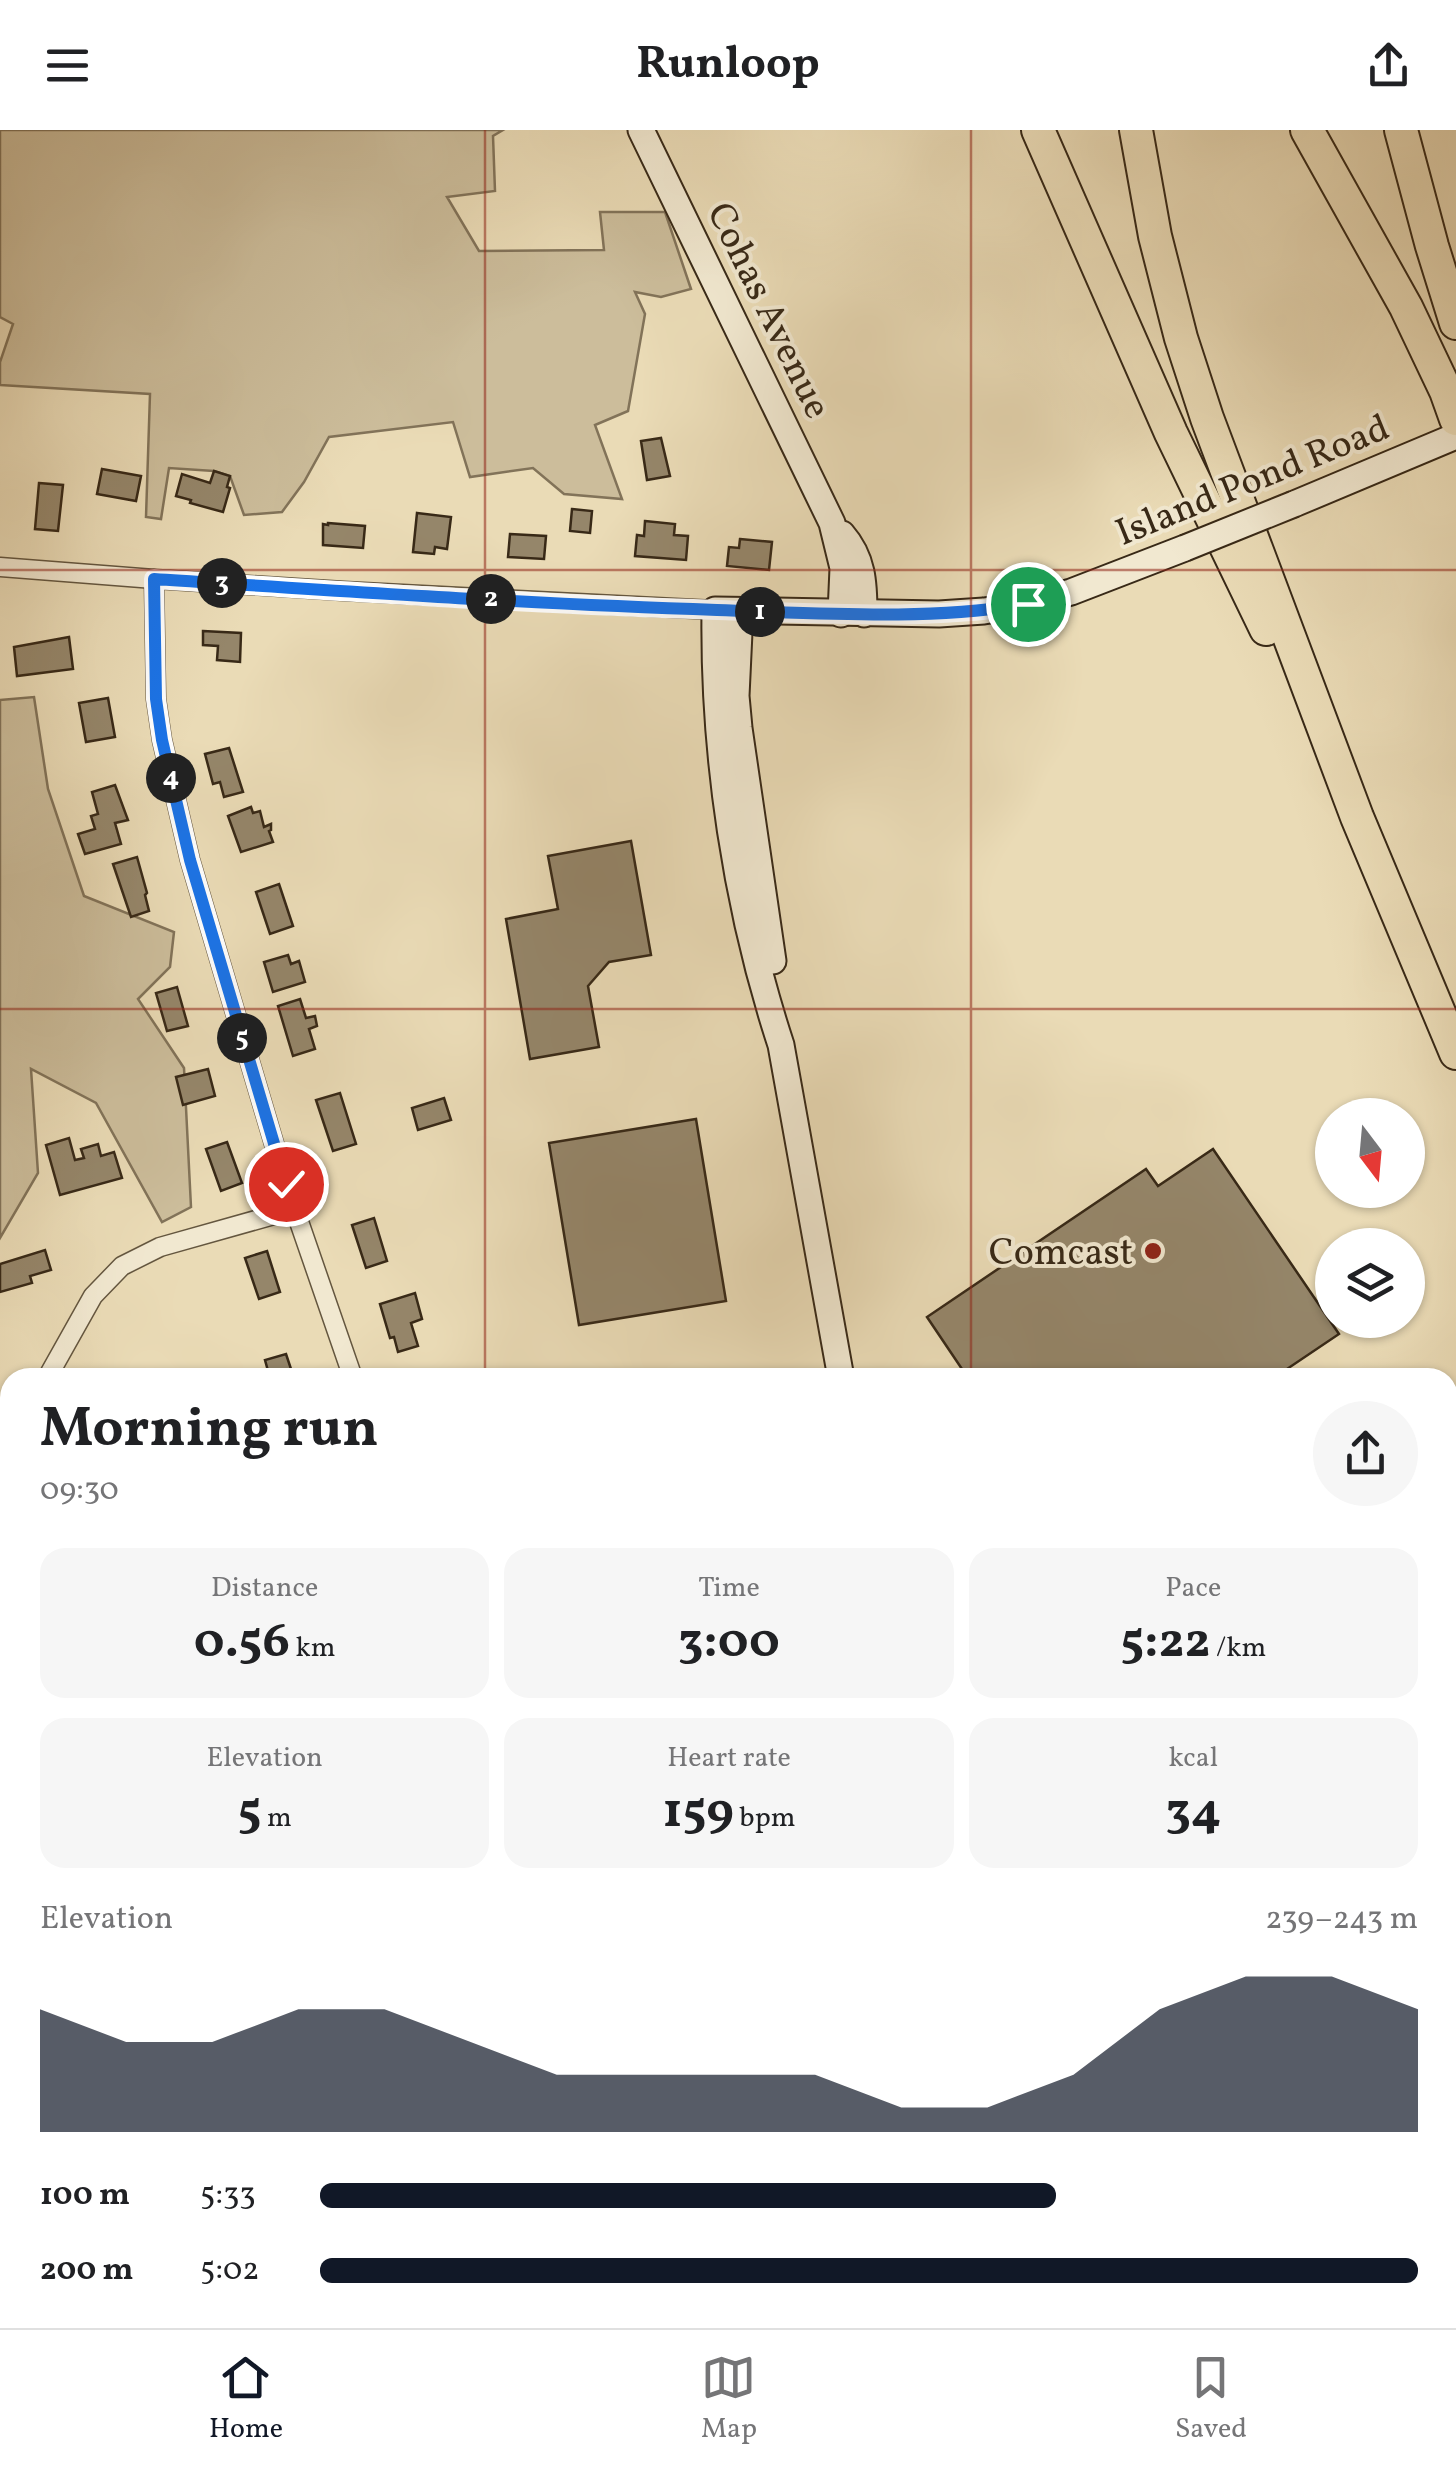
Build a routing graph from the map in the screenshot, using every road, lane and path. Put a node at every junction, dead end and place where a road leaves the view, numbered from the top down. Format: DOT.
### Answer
graph roads {
  1 [pos="641,130"];
  2 [pos="1038,130"];
  3 [pos="1136,130"];
  4 [pos="1308,130"];
  5 [pos="1401,130"];
  6 [pos="1456,323"];
  7 [pos="1456,418"];
  8 [pos="1456,436"];
  9 [pos="0,566"];
  10 [pos="154,579"];
  11 [pos="728,610"];
  12 [pos="852,614"];
  13 [pos="1358,818"];
  14 [pos="1456,1054"];
  15 [pos="295,1209"];
  16 [pos="52,1368"];
  17 [pos="350,1368"];
  18 [pos="839,1368"];
  1 -- 12 [label="street, Cohas Avenue"];
  2 -- 13 [label="highway"];
  3 -- 13 [label="highway"];
  4 -- 7 [label="highway"];
  5 -- 6 [label="highway"];
  8 -- 12 [label="street, Island Pond Road, bridge"];
  9 -- 10 [label="street, Island Pond Road"];
  10 -- 11 [label="street, Island Pond Road"];
  10 -- 15 [label="street"];
  11 -- 12 [label="street, Island Pond Road"];
  11 -- 18 [label="street"];
  13 -- 14 [label="highway"];
  15 -- 16 [label="street"];
  15 -- 17 [label="street"];
}
